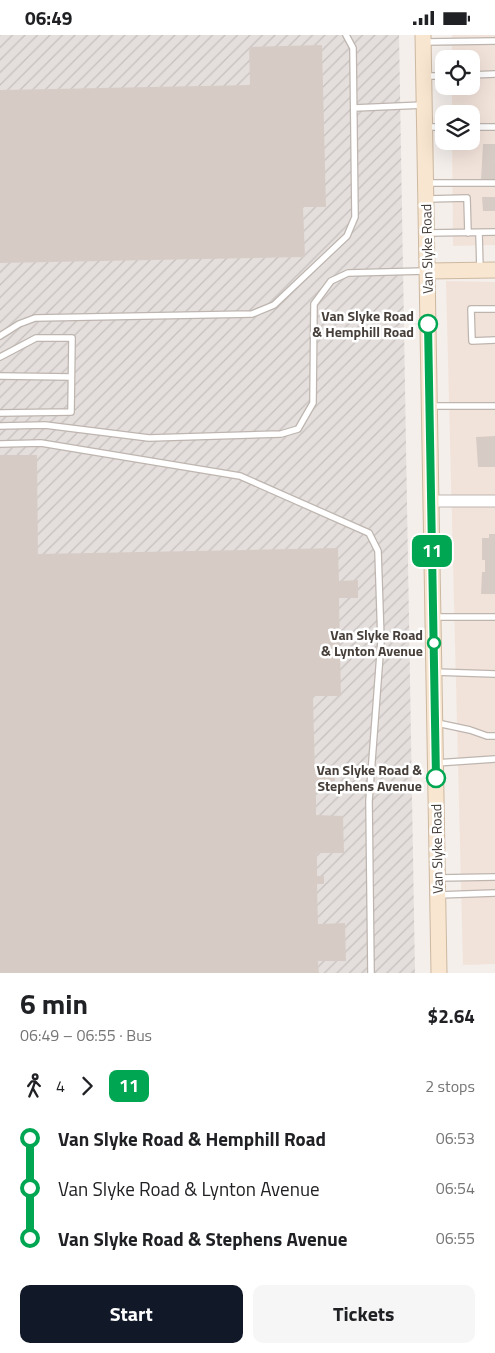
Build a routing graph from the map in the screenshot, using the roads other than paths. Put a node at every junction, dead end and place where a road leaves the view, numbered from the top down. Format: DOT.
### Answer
graph roads {
  1 [pos="346,35"];
  2 [pos="423,39"];
  3 [pos="495,41"];
  4 [pos="495,74"];
  5 [pos="435,75"];
  6 [pos="480,75"];
  7 [pos="424,76"];
  8 [pos="424,105"];
  9 [pos="354,108"];
  10 [pos="424,127"];
  11 [pos="435,127"];
  12 [pos="480,127"];
  13 [pos="495,127"];
  14 [pos="425,183"];
  15 [pos="495,183"];
  16 [pos="426,199"];
  17 [pos="495,232"];
  18 [pos="427,233"];
  19 [pos="468,233"];
  20 [pos="479,233"];
  21 [pos="488,270"];
  22 [pos="428,271"];
  23 [pos="495,309"];
  24 [pos="0,336"];
  25 [pos="495,340"];
  26 [pos="0,357"];
  27 [pos="0,376"];
  28 [pos="71,377"];
  29 [pos="495,406"];
  30 [pos="430,407"];
  31 [pos="0,413"];
  32 [pos="0,426"];
  33 [pos="0,444"];
  34 [pos="432,501"];
  35 [pos="495,501"];
  36 [pos="434,617"];
  37 [pos="495,617"];
  38 [pos="434,672"];
  39 [pos="495,674"];
  40 [pos="435,722"];
  41 [pos="495,736"];
  42 [pos="495,759"];
  43 [pos="436,763"];
  44 [pos="495,877"];
  45 [pos="438,878"];
  46 [pos="495,893"];
  47 [pos="438,895"];
  48 [pos="371,973"];
  49 [pos="439,973"];
  1 -- 9 [label="lane"];
  2 -- 3 [label="lane"];
  2 -- 7 [label="street, Van Slyke Road"];
  4 -- 6 [label="lane"];
  5 -- 7 [label="lane"];
  7 -- 8 [label="street, Van Slyke Road"];
  8 -- 9 [label="lane"];
  8 -- 10 [label="street, Van Slyke Road"];
  9 -- 24 [label="lane"];
  10 -- 11 [label="lane"];
  10 -- 14 [label="street, Van Slyke Road"];
  12 -- 13 [label="lane"];
  14 -- 15 [label="lane"];
  14 -- 16 [label="street, Van Slyke Road"];
  16 -- 18 [label="street, Van Slyke Road"];
  16 -- 19 [label="lane"];
  17 -- 20 [label="lane"];
  18 -- 19 [label="lane"];
  18 -- 22 [label="street, Van Slyke Road"];
  19 -- 20 [label="lane"];
  20 -- 21 [label="lane"];
  21 -- 22 [label="street"];
  22 -- 30 [label="street, Van Slyke Road"];
  22 -- 32 [label="lane"];
  23 -- 25 [label="lane"];
  26 -- 28 [label="lane"];
  27 -- 28 [label="lane"];
  28 -- 31 [label="lane"];
  29 -- 30 [label="lane"];
  30 -- 34 [label="street, Van Slyke Road"];
  33 -- 48 [label="lane"];
  34 -- 35 [label="street"];
  34 -- 36 [label="street, Van Slyke Road"];
  36 -- 37 [label="lane"];
  36 -- 38 [label="street, Van Slyke Road"];
  38 -- 39 [label="lane"];
  38 -- 40 [label="street, Van Slyke Road"];
  40 -- 41 [label="lane"];
  40 -- 43 [label="street, Van Slyke Road"];
  42 -- 43 [label="lane"];
  43 -- 45 [label="street, Van Slyke Road"];
  44 -- 45 [label="lane"];
  45 -- 47 [label="street, Van Slyke Road"];
  46 -- 47 [label="lane"];
  47 -- 49 [label="street, Van Slyke Road"];
}
